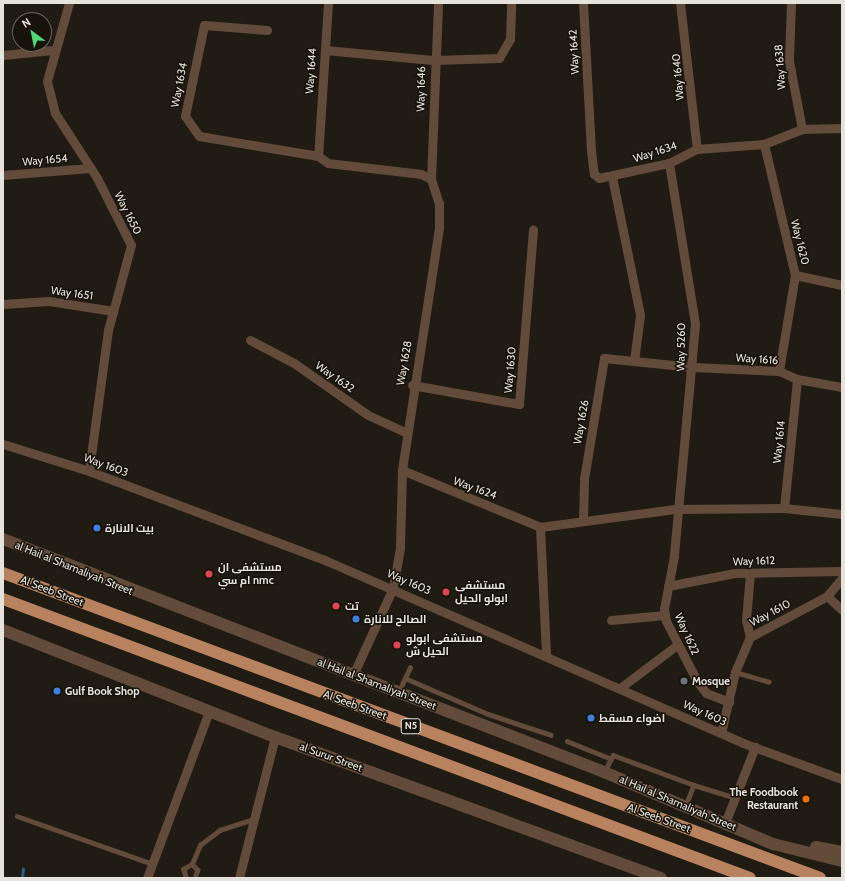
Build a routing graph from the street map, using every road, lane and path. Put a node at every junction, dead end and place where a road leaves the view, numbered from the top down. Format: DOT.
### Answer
graph roads {
  1 [pos="69,3"];
  2 [pos="328,3"];
  3 [pos="438,3"];
  4 [pos="511,3"];
  5 [pos="583,3"];
  6 [pos="680,3"];
  7 [pos="791,3"];
  8 [pos="267,30"];
  9 [pos="53,50"];
  10 [pos="325,50"];
  11 [pos="3,55"];
  12 [pos="434,60"];
  13 [pos="588,101"];
  14 [pos="842,128"];
  15 [pos="802,129"];
  16 [pos="764,144"];
  17 [pos="697,149"];
  18 [pos="318,156"];
  19 [pos="669,163"];
  20 [pos="90,168"];
  21 [pos="3,175"];
  22 [pos="612,177"];
  23 [pos="431,179"];
  24 [pos="533,230"];
  25 [pos="795,274"];
  26 [pos="842,285"];
  27 [pos="3,304"];
  28 [pos="113,311"];
  29 [pos="250,340"];
  30 [pos="634,361"];
  31 [pos="693,367"];
  32 [pos="779,371"];
  33 [pos="797,379"];
  34 [pos="412,385"];
  35 [pos="842,387"];
  36 [pos="406,433"];
  37 [pos="3,444"];
  38 [pos="402,470"];
  39 [pos="89,471"];
  40 [pos="784,508"];
  41 [pos="675,509"];
  42 [pos="842,514"];
  43 [pos="583,521"];
  44 [pos="540,527"];
  45 [pos="4,539"];
  46 [pos="842,571"];
  47 [pos="3,573"];
  48 [pos="750,573"];
  49 [pos="842,578"];
  50 [pos="668,586"];
  51 [pos="393,588"];
  52 [pos="827,596"];
  53 [pos="3,599"];
  54 [pos="842,610"];
  55 [pos="665,615"];
  56 [pos="611,620"];
  57 [pos="3,630"];
  58 [pos="750,637"];
  59 [pos="677,644"];
  60 [pos="546,656"];
  61 [pos="410,666"];
  62 [pos="735,672"];
  63 [pos="354,675"];
  64 [pos="405,678"];
  65 [pos="769,682"];
  66 [pos="620,688"];
  67 [pos="399,693"];
  68 [pos="729,702"];
  69 [pos="209,711"];
  70 [pos="488,714"];
  71 [pos="483,725"];
  72 [pos="721,733"];
  73 [pos="551,735"];
  74 [pos="275,737"];
  75 [pos="567,741"];
  76 [pos="756,748"];
  77 [pos="609,758"];
  78 [pos="604,772"];
  79 [pos="842,779"];
  80 [pos="694,785"];
  81 [pos="736,798"];
  82 [pos="685,808"];
  83 [pos="16,816"];
  84 [pos="254,820"];
  85 [pos="725,823"];
  86 [pos="749,833"];
  87 [pos="842,852"];
  88 [pos="842,861"];
  89 [pos="150,863"];
  90 [pos="192,864"];
  91 [pos="148,878"];
  92 [pos="186,878"];
  93 [pos="195,878"];
  94 [pos="239,878"];
  95 [pos="661,878"];
  96 [pos="750,878"];
  97 [pos="820,878"];
  1 -- 9 [label="street, Way 1650"];
  2 -- 10 [label="street, Way 1644"];
  3 -- 12 [label="street"];
  4 -- 12 [label="street"];
  5 -- 13 [label="street, Way 1642"];
  6 -- 17 [label="street, Way 1640"];
  7 -- 15 [label="street, Way 1638"];
  8 -- 18 [label="street, Way 1634"];
  9 -- 11 [label="street"];
  9 -- 20 [label="street, Way 1650"];
  10 -- 12 [label="street, Way 1646"];
  10 -- 18 [label="street, Way 1644"];
  12 -- 23 [label="street, Way 1646"];
  13 -- 22 [label="street, Way 1634"];
  14 -- 15 [label="street, Way 1634"];
  15 -- 16 [label="street, Way 1634"];
  16 -- 17 [label="street, Way 1634"];
  16 -- 25 [label="street, Way 1620"];
  17 -- 19 [label="street, Way 1634"];
  18 -- 23 [label="street"];
  19 -- 22 [label="street, Way 1634"];
  19 -- 31 [label="street, Way 5260"];
  20 -- 21 [label="street, Way 1654"];
  20 -- 28 [label="street, Way 1650"];
  22 -- 30 [label="street"];
  23 -- 34 [label="street, Way 1628"];
  24 -- 34 [label="street, Way 1630"];
  25 -- 26 [label="street"];
  25 -- 32 [label="street, Way 1620"];
  27 -- 28 [label="street, Way 1651"];
  28 -- 39 [label="street, Way 1650"];
  29 -- 36 [label="street, Way 1632"];
  30 -- 31 [label="street, Way 1626"];
  30 -- 43 [label="street, Way 1626"];
  31 -- 32 [label="street, Way 1616"];
  31 -- 41 [label="street, Way 5260"];
  32 -- 33 [label="street, Way 1616"];
  33 -- 35 [label="street, Way 1616"];
  33 -- 40 [label="street, Way 1614"];
  34 -- 36 [label="street, Way 1628"];
  36 -- 38 [label="street, Way 1628"];
  37 -- 39 [label="street, Way 1603"];
  38 -- 44 [label="street, Way 1624"];
  38 -- 51 [label="street, Way 1628"];
  39 -- 51 [label="street, Way 1603"];
  40 -- 41 [label="street"];
  40 -- 42 [label="street"];
  41 -- 43 [label="street"];
  41 -- 50 [label="street, Way 1622"];
  43 -- 44 [label="street"];
  44 -- 60 [label="street"];
  45 -- 63 [label="street, al Hail al Shamaliyah Street"];
  46 -- 48 [label="street, Way 1612"];
  47 -- 97 [label="highway, Al Seeb Street / N5"];
  48 -- 50 [label="street, Way 1612"];
  48 -- 58 [label="street"];
  49 -- 52 [label="street, Way 1610"];
  50 -- 55 [label="street, Way 1622"];
  51 -- 60 [label="street, Way 1603"];
  51 -- 63 [label="street, Way 1628"];
  52 -- 54 [label="street"];
  52 -- 58 [label="street, Way 1610"];
  53 -- 96 [label="highway, N5"];
  55 -- 56 [label="street"];
  55 -- 59 [label="street, Way 1622"];
  57 -- 69 [label="street, al Surur Street"];
  58 -- 62 [label="street, Way 1610"];
  59 -- 66 [label="street"];
  59 -- 68 [label="street, Way 1622"];
  60 -- 66 [label="street, Way 1603"];
  61 -- 64 [label="lane"];
  62 -- 65 [label="lane"];
  62 -- 68 [label="street, Way 1610"];
  63 -- 67 [label="street, al Hail al Shamaliyah Street"];
  64 -- 67 [label="lane"];
  64 -- 70 [label="lane"];
  66 -- 72 [label="street, Way 1603"];
  67 -- 71 [label="street, al Hail al Shamaliyah Street"];
  68 -- 72 [label="street, Way 1610"];
  69 -- 74 [label="street, al Surur Street"];
  69 -- 89 [label="street"];
  70 -- 71 [label="lane"];
  70 -- 73 [label="lane"];
  71 -- 78 [label="street, al Hail al Shamaliyah Street"];
  72 -- 76 [label="street, Way 1603"];
  74 -- 84 [label="street"];
  74 -- 95 [label="street, al Surur Street"];
  75 -- 77 [label="lane"];
  76 -- 79 [label="street, Way 1603"];
  76 -- 81 [label="street"];
  77 -- 78 [label="lane"];
  77 -- 80 [label="lane"];
  78 -- 82 [label="street, al Hail al Shamaliyah Street"];
  80 -- 81 [label="lane"];
  80 -- 82 [label="lane"];
  81 -- 85 [label="street"];
  82 -- 85 [label="street, al Hail al Shamaliyah Street"];
  83 -- 89 [label="lane"];
  84 -- 90 [label="lane"];
  84 -- 94 [label="street"];
  85 -- 86 [label="street, al Hail al Shamaliyah Street"];
  86 -- 87 [label="street, al Hail al Shamaliyah Street"];
  86 -- 88 [label="street, al Hail al Shamaliyah Street"];
  89 -- 91 [label="street"];
  90 -- 92 [label="lane"];
  90 -- 93 [label="lane"];
}
